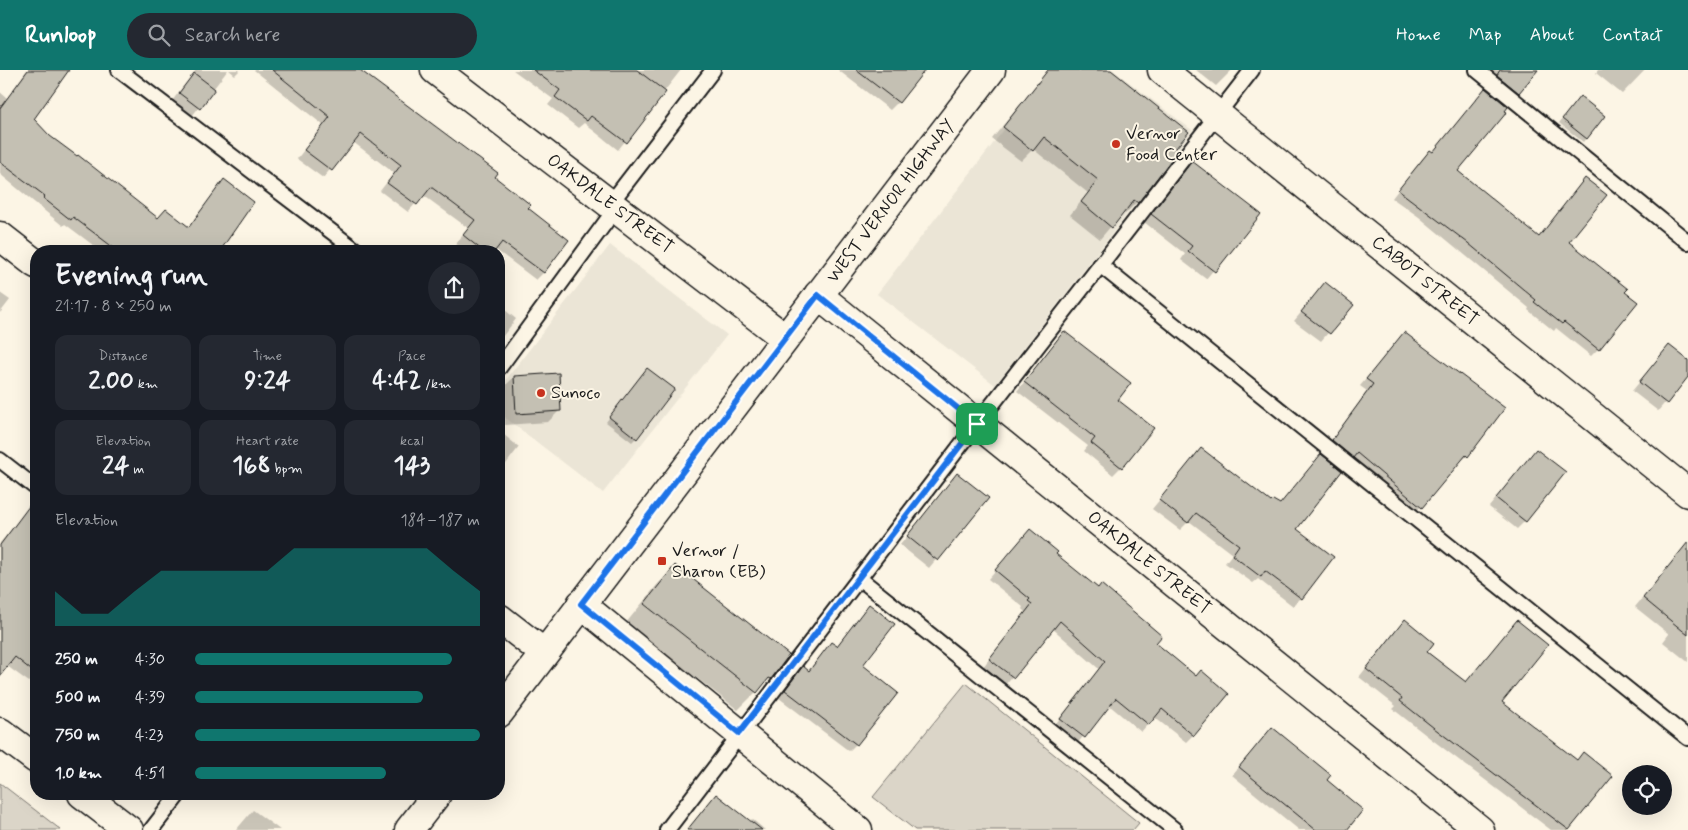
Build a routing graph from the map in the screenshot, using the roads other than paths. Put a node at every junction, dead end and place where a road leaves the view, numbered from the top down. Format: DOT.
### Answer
graph roads {
  1 [pos="119,70"];
  2 [pos="435,70"];
  3 [pos="713,70"];
  4 [pos="991,70"];
  5 [pos="1162,70"];
  6 [pos="1252,70"];
  7 [pos="1477,70"];
  8 [pos="1218,114"];
  9 [pos="613,206"];
  10 [pos="0,236"];
  11 [pos="1688,242"];
  12 [pos="349,245"];
  13 [pos="30,259"];
  14 [pos="1100,265"];
  15 [pos="818,295"];
  16 [pos="785,338"];
  17 [pos="505,356"];
  18 [pos="977,424"];
  19 [pos="0,460"];
  20 [pos="30,483"];
  21 [pos="1688,493"];
  22 [pos="859,578"];
  23 [pos="581,604"];
  24 [pos="505,623"];
  25 [pos="544,653"];
  26 [pos="505,705"];
  27 [pos="0,732"];
  28 [pos="739,733"];
  29 [pos="1688,738"];
  30 [pos="30,754"];
  31 [pos="90,800"];
  32 [pos="174,800"];
  33 [pos="432,800"];
  34 [pos="129,830"];
  35 [pos="151,830"];
  36 [pos="409,830"];
  37 [pos="668,830"];
  38 [pos="858,830"];
  39 [pos="1175,830"];
  40 [pos="1480,830"];
  1 -- 12 [label="lane"];
  2 -- 9 [label="street, OAKDALE STREET"];
  3 -- 9 [label="lane"];
  4 -- 15 [label="street, WEST VERNOR HIGHWAY"];
  5 -- 8 [label="street, CABOT STREET"];
  6 -- 8 [label="lane"];
  7 -- 11 [label="lane"];
  8 -- 14 [label="lane"];
  8 -- 21 [label="street, CABOT STREET"];
  9 -- 16 [label="street, OAKDALE STREET"];
  9 -- 17 [label="lane"];
  10 -- 13 [label="street"];
  14 -- 18 [label="lane"];
  14 -- 29 [label="lane"];
  15 -- 16 [label="street, WEST VERNOR HIGHWAY"];
  15 -- 18 [label="street, OAKDALE STREET"];
  16 -- 23 [label="street, WEST VERNOR HIGHWAY"];
  18 -- 22 [label="lane"];
  18 -- 40 [label="street, OAKDALE STREET"];
  19 -- 20 [label="lane"];
  22 -- 28 [label="lane"];
  22 -- 39 [label="lane"];
  23 -- 25 [label="street, WEST VERNOR HIGHWAY"];
  23 -- 28 [label="street"];
  24 -- 25 [label="street"];
  25 -- 26 [label="street, WEST VERNOR HIGHWAY"];
  27 -- 30 [label="street"];
  28 -- 37 [label="lane"];
  28 -- 38 [label="street"];
  31 -- 34 [label="street"];
  32 -- 35 [label="lane"];
  33 -- 36 [label="street"];
}
